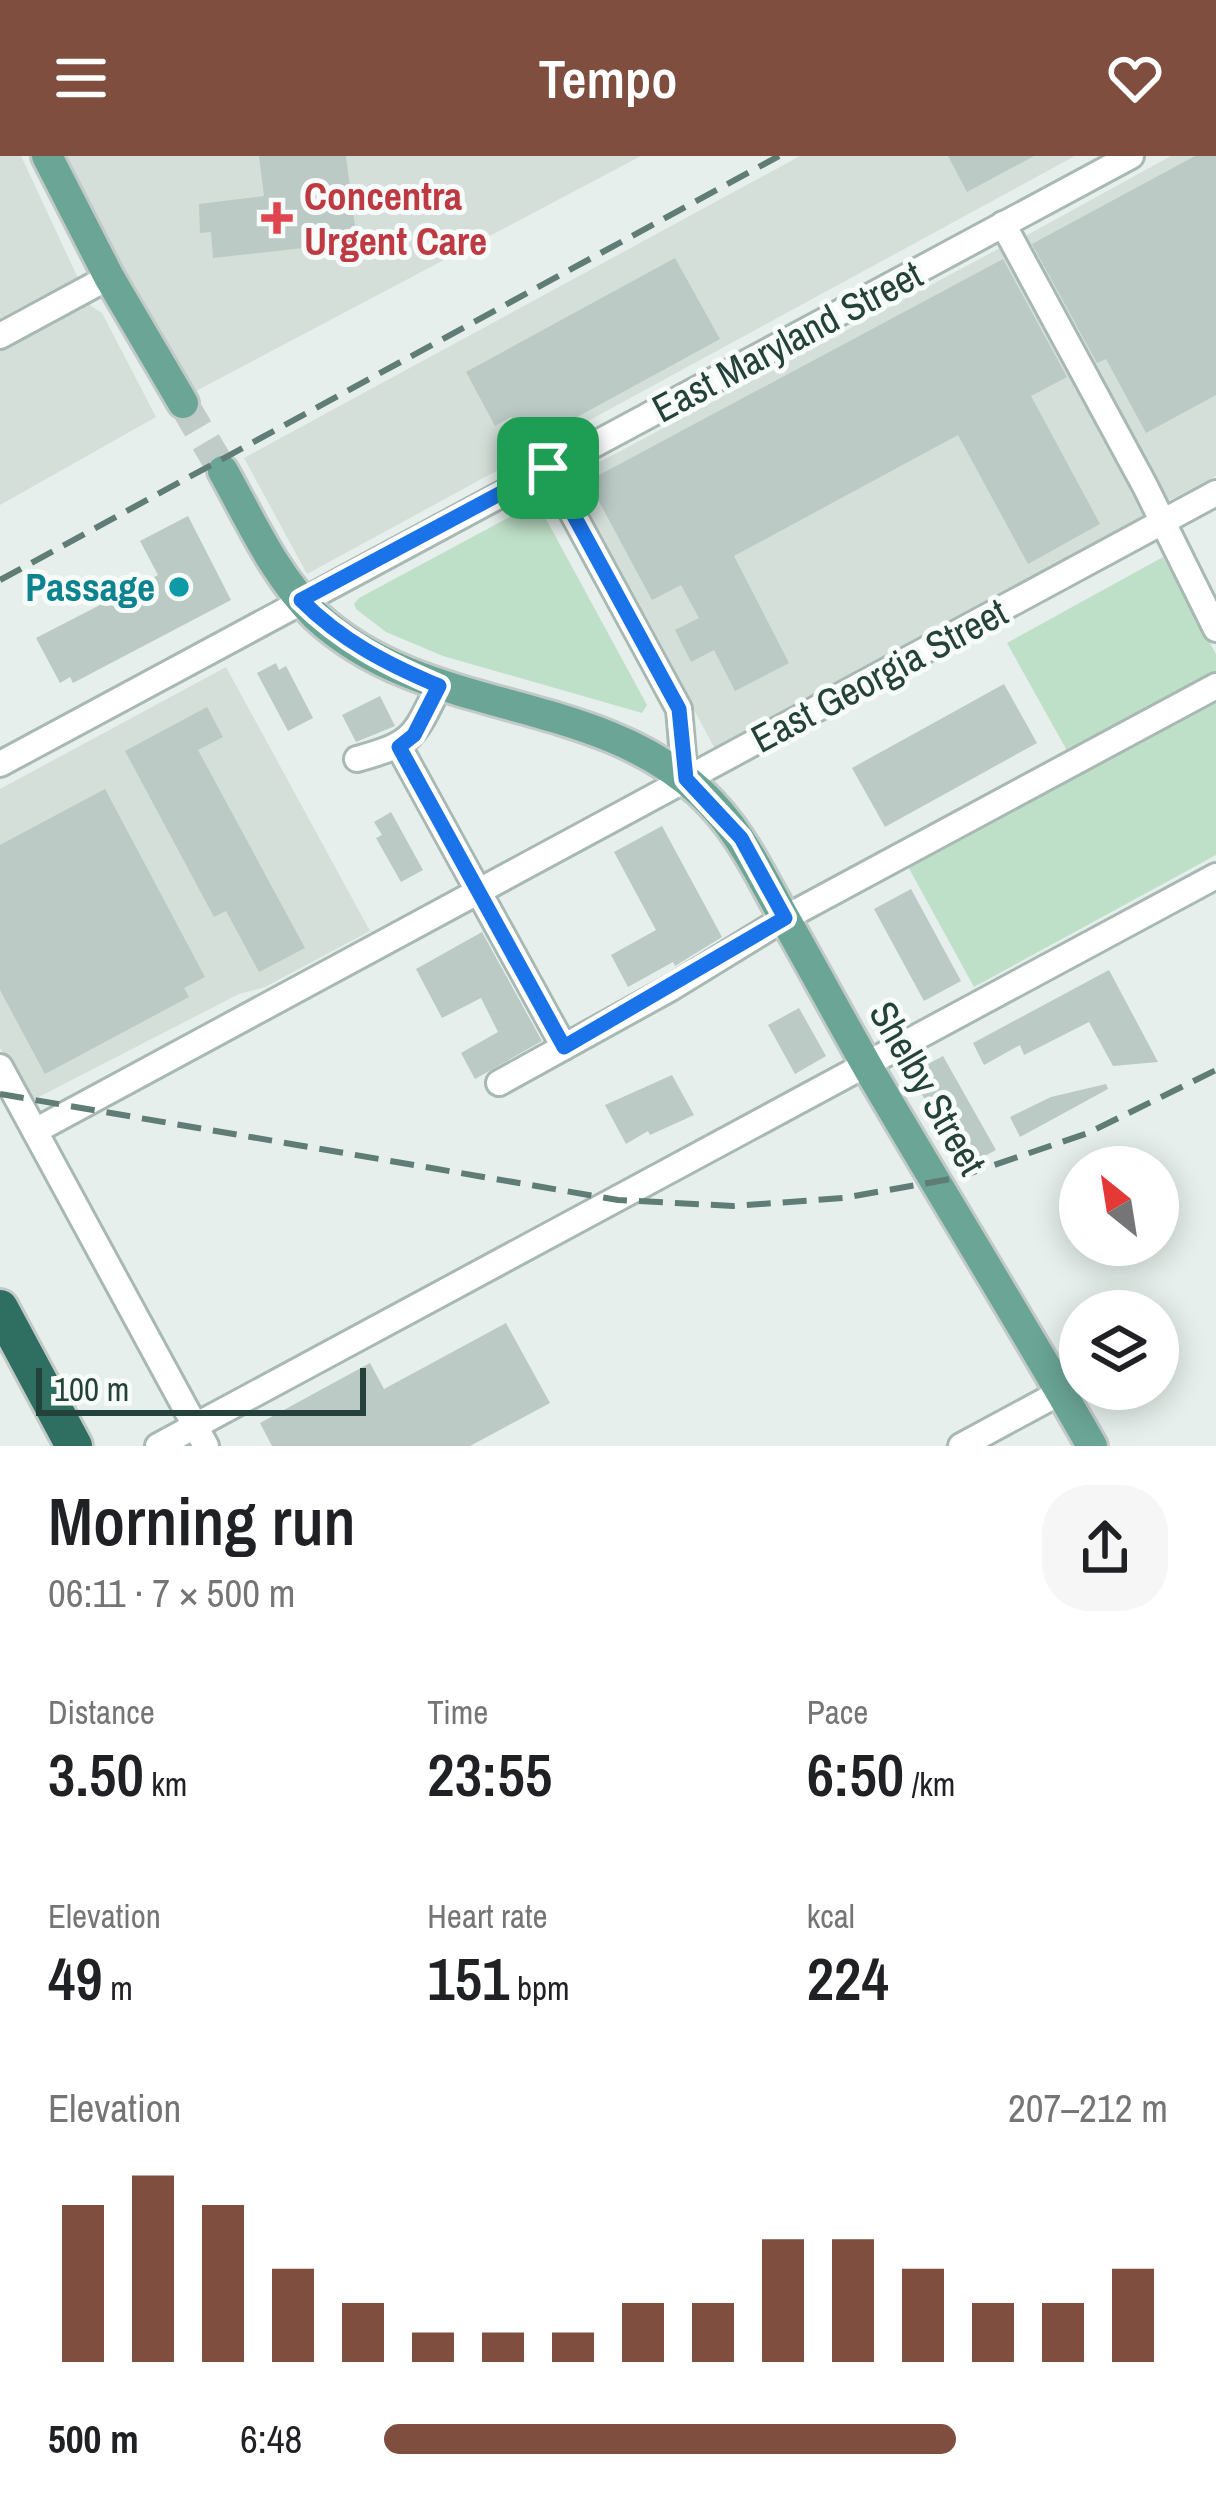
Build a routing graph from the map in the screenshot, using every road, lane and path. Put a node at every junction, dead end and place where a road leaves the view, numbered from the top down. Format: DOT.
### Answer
graph roads {
  1 [pos="47,156"];
  2 [pos="1131,156"];
  3 [pos="1003,224"];
  4 [pos="109,277"];
  5 [pos="0,337"];
  6 [pos="183,403"];
  7 [pos="548,468"];
  8 [pos="223,471"];
  9 [pos="1216,493"];
  10 [pos="1160,523"];
  11 [pos="301,600"];
  12 [pos="1216,629"];
  13 [pos="439,686"];
  14 [pos="1216,686"];
  15 [pos="399,747"];
  16 [pos="357,759"];
  17 [pos="0,764"];
  18 [pos="686,779"];
  19 [pos="1216,876"];
  20 [pos="476,892"];
  21 [pos="785,918"];
  22 [pos="564,1047"];
  23 [pos="867,1064"];
  24 [pos="0,1067"];
  25 [pos="499,1083"];
  26 [pos="35,1131"];
  27 [pos="0,1308"];
  28 [pos="1059,1390"];
  29 [pos="1059,1394"];
  30 [pos="1071,1410"];
  31 [pos="201,1436"];
  32 [pos="74,1446"];
  33 [pos="158,1446"];
  34 [pos="962,1446"];
  35 [pos="1092,1446"];
  1 -- 4 [label="main road"];
  2 -- 3 [label="street, East Maryland Street"];
  3 -- 7 [label="street, East Maryland Street"];
  3 -- 10 [label="street"];
  4 -- 5 [label="street"];
  4 -- 6 [label="main road"];
  7 -- 11 [label="street, East Maryland Street"];
  7 -- 18 [label="street"];
  8 -- 11 [label="main road, Shelby Street"];
  9 -- 10 [label="street, East Georgia Street"];
  10 -- 12 [label="street"];
  10 -- 18 [label="street, East Georgia Street"];
  11 -- 13 [label="main road, Shelby Street"];
  11 -- 17 [label="street, East Maryland Street"];
  13 -- 15 [label="street"];
  13 -- 18 [label="main road, Shelby Street"];
  14 -- 21 [label="street"];
  15 -- 16 [label="street"];
  15 -- 20 [label="street"];
  18 -- 20 [label="street, East Georgia Street"];
  18 -- 21 [label="main road, Shelby Street"];
  19 -- 23 [label="street"];
  20 -- 22 [label="street"];
  20 -- 26 [label="street, East Georgia Street"];
  21 -- 22 [label="street"];
  21 -- 23 [label="main road, Shelby Street"];
  22 -- 25 [label="street"];
  23 -- 28 [label="main road, Shelby Street"];
  23 -- 31 [label="street"];
  24 -- 26 [label="street"];
  26 -- 31 [label="street"];
  27 -- 32 [label="highway"];
  29 -- 34 [label="street"];
  30 -- 35 [label="main road, Shelby Street"];
  31 -- 33 [label="street"];
}
